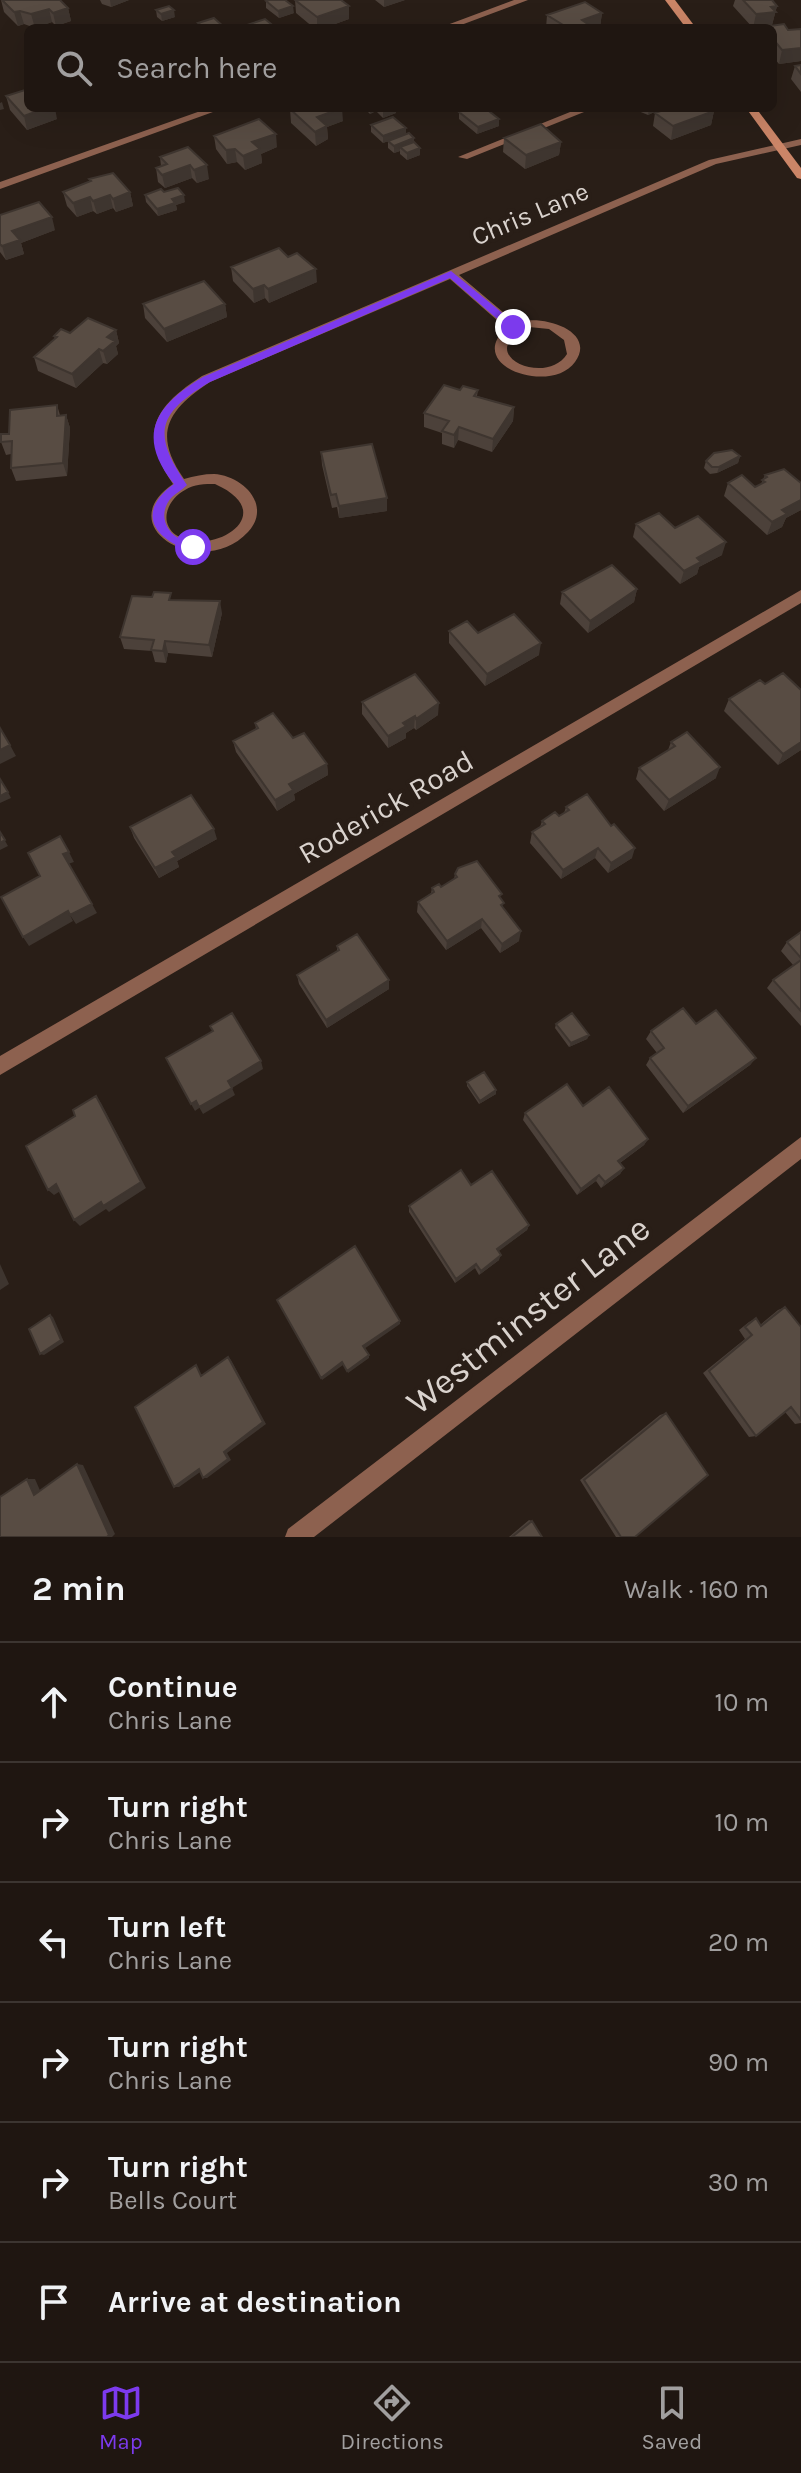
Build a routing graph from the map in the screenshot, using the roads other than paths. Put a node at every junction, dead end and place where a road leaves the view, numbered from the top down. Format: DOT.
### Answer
graph roads {
  1 [pos="523,0"];
  2 [pos="670,0"];
  3 [pos="455,24"];
  4 [pos="688,24"];
  5 [pos="208,112"];
  6 [pos="579,112"];
  7 [pos="754,112"];
  8 [pos="801,142"];
  9 [pos="779,145"];
  10 [pos="463,157"];
  11 [pos="801,176"];
  12 [pos="0,186"];
  13 [pos="451,274"];
  14 [pos="513,327"];
  15 [pos="181,485"];
  16 [pos="801,596"];
  17 [pos="0,1066"];
  18 [pos="801,1147"];
  19 [pos="296,1537"];
  1 -- 3 [label="street"];
  2 -- 4 [label="main road"];
  5 -- 12 [label="street"];
  6 -- 10 [label="street"];
  7 -- 9 [label="main road"];
  8 -- 9 [label="street, Chris Lane"];
  9 -- 11 [label="main road"];
  9 -- 13 [label="street, Chris Lane"];
  13 -- 14 [label="street"];
  13 -- 15 [label="street, Chris Lane"];
  14 -- 14 [label="street"];
  15 -- 15 [label="street"];
  16 -- 17 [label="street, Roderick Road"];
  18 -- 19 [label="street, Westminster Lane"];
}
